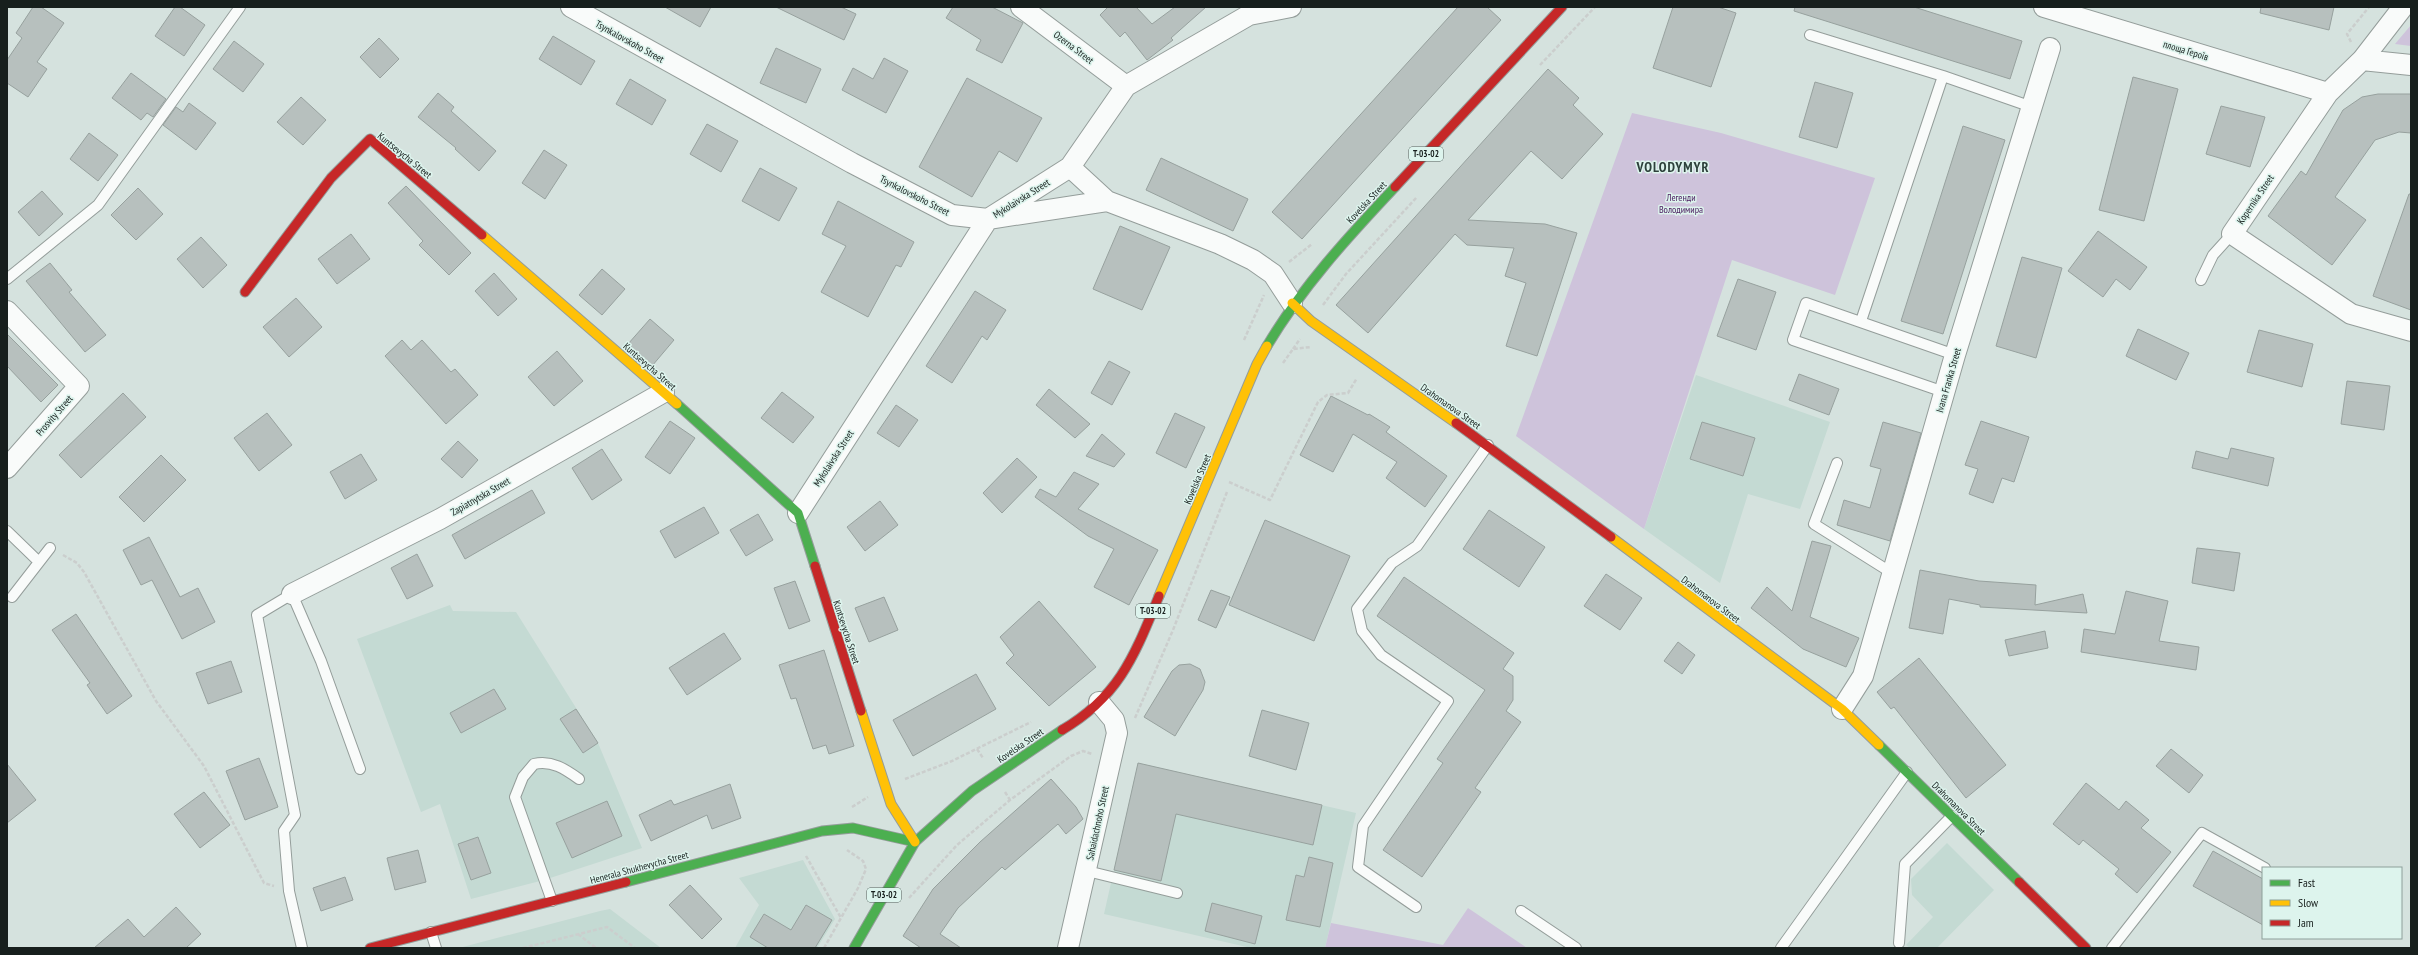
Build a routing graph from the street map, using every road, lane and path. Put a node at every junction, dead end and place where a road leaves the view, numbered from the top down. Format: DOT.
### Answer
graph roads {
  1 [pos="240,7"];
  2 [pos="570,7"];
  3 [pos="1021,7"];
  4 [pos="1291,7"];
  5 [pos="1562,7"];
  6 [pos="1595,7"];
  7 [pos="2044,7"];
  8 [pos="2403,7"];
  9 [pos="1810,35"];
  10 [pos="2050,48"];
  11 [pos="2362,60"];
  12 [pos="2411,65"];
  13 [pos="1535,70"];
  14 [pos="1943,76"];
  15 [pos="1126,86"];
  16 [pos="2328,93"];
  17 [pos="2032,107"];
  18 [pos="1070,167"];
  19 [pos="1422,192"];
  20 [pos="1107,201"];
  21 [pos="988,220"];
  22 [pos="2232,234"];
  23 [pos="7,279"];
  24 [pos="2201,280"];
  25 [pos="245,292"];
  26 [pos="1292,303"];
  27 [pos="7,311"];
  28 [pos="1311,321"];
  29 [pos="1861,321"];
  30 [pos="2411,331"];
  31 [pos="1318,348"];
  32 [pos="1293,350"];
  33 [pos="1955,355"];
  34 [pos="1281,367"];
  35 [pos="1360,374"];
  36 [pos="664,392"];
  37 [pos="1944,392"];
  38 [pos="1488,445"];
  39 [pos="1837,464"];
  40 [pos="7,468"];
  41 [pos="1232,474"];
  42 [pos="1229,481"];
  43 [pos="798,513"];
  44 [pos="7,531"];
  45 [pos="50,548"];
  46 [pos="38,561"];
  47 [pos="1892,573"];
  48 [pos="292,594"];
  49 [pos="12,597"];
  50 [pos="1099,702"];
  51 [pos="1842,709"];
  52 [pos="1033,721"];
  53 [pos="1134,721"];
  54 [pos="1111,760"];
  55 [pos="360,769"];
  56 [pos="1907,772"];
  57 [pos="579,780"];
  58 [pos="886,788"];
  59 [pos="848,809"];
  60 [pos="1952,816"];
  61 [pos="915,842"];
  62 [pos="843,848"];
  63 [pos="804,852"];
  64 [pos="2263,867"];
  65 [pos="1087,871"];
  66 [pos="289,892"];
  67 [pos="1177,893"];
  68 [pos="552,901"];
  69 [pos="904,904"];
  70 [pos="1416,907"];
  71 [pos="1521,911"];
  72 [pos="841,918"];
  73 [pos="431,932"];
  74 [pos="578,934"];
  75 [pos="1899,943"];
  76 [pos="302,948"];
  77 [pos="370,948"];
  78 [pos="436,948"];
  79 [pos="523,948"];
  80 [pos="596,948"];
  81 [pos="634,948"];
  82 [pos="824,948"];
  83 [pos="854,948"];
  84 [pos="1068,948"];
  85 [pos="1576,948"];
  86 [pos="1781,948"];
  87 [pos="2086,948"];
  88 [pos="2112,948"];
  1 -- 23 [label="lane"];
  2 -- 21 [label="street, Tsynkalovskoho Street"];
  3 -- 15 [label="street, Ozerna Street"];
  4 -- 15 [label="street, Mykolaivska Street"];
  5 -- 26 [label="street, Kovelska Street / Т-03-02"];
  6 -- 13 [label="path"];
  7 -- 16 [label="street, площа Героїв"];
  8 -- 11 [label="street, Kopernika Street"];
  9 -- 14 [label="lane"];
  10 -- 17 [label="street, Ivana Franka Street"];
  11 -- 12 [label="street"];
  11 -- 16 [label="street, Kopernika Street"];
  14 -- 17 [label="lane"];
  14 -- 29 [label="lane"];
  15 -- 18 [label="street, Mykolaivska Street"];
  16 -- 22 [label="street, Kopernika Street"];
  17 -- 33 [label="street, Ivana Franka Street"];
  18 -- 20 [label="street"];
  18 -- 21 [label="street, Mykolaivska Street"];
  19 -- 28 [label="path"];
  20 -- 21 [label="street, Tsynkalovskoho Street"];
  20 -- 26 [label="street, Tsynkalovskoho Street"];
  21 -- 43 [label="street, Mykolaivska Street"];
  22 -- 24 [label="lane"];
  22 -- 30 [label="street, Kopernika Street"];
  25 -- 36 [label="street, Kuntsevycha Street"];
  26 -- 28 [label="street, Drahomanova Street"];
  26 -- 50 [label="street, Kovelska Street / Т-03-02"];
  27 -- 40 [label="street, Prosvity Street"];
  28 -- 32 [label="path"];
  28 -- 38 [label="street, Drahomanova Street"];
  29 -- 33 [label="lane"];
  29 -- 37 [label="lane"];
  31 -- 32 [label="path"];
  32 -- 34 [label="path"];
  33 -- 37 [label="street, Ivana Franka Street"];
  35 -- 42 [label="path"];
  36 -- 43 [label="street, Kuntsevycha Street"];
  36 -- 48 [label="street, Zapiatnytska Street"];
  37 -- 47 [label="street, Ivana Franka Street"];
  38 -- 51 [label="street, Drahomanova Street"];
  38 -- 70 [label="lane"];
  39 -- 47 [label="lane"];
  41 -- 42 [label="path"];
  42 -- 53 [label="path"];
  43 -- 58 [label="street, Kuntsevycha Street"];
  44 -- 46 [label="lane"];
  45 -- 46 [label="lane"];
  45 -- 66 [label="path"];
  46 -- 49 [label="lane"];
  47 -- 51 [label="street, Ivana Franka Street"];
  48 -- 55 [label="lane"];
  48 -- 66 [label="lane"];
  50 -- 54 [label="street, Sahaidachnoho Street"];
  50 -- 61 [label="street, Kovelska Street / Т-03-02"];
  51 -- 56 [label="street, Drahomanova Street"];
  52 -- 58 [label="path"];
  54 -- 65 [label="street, Sahaidachnoho Street"];
  54 -- 69 [label="path"];
  56 -- 60 [label="street, Drahomanova Street"];
  56 -- 86 [label="lane"];
  57 -- 68 [label="lane"];
  58 -- 59 [label="path"];
  58 -- 61 [label="street, Kuntsevycha Street"];
  60 -- 75 [label="lane"];
  60 -- 87 [label="street, Drahomanova Street"];
  61 -- 68 [label="street, Henerala Shukhevycha Street"];
  61 -- 83 [label="street, Kovelska Street / Т-03-02"];
  62 -- 72 [label="path"];
  63 -- 72 [label="path"];
  64 -- 88 [label="lane"];
  65 -- 67 [label="lane"];
  65 -- 84 [label="street, Sahaidachnoho Street"];
  66 -- 76 [label="lane"];
  68 -- 73 [label="street, Henerala Shukhevycha Street"];
  71 -- 85 [label="lane"];
  72 -- 82 [label="path"];
  73 -- 77 [label="street, Henerala Shukhevycha Street"];
  73 -- 78 [label="lane"];
  74 -- 79 [label="path"];
  74 -- 80 [label="path"];
  74 -- 81 [label="path"];
}
